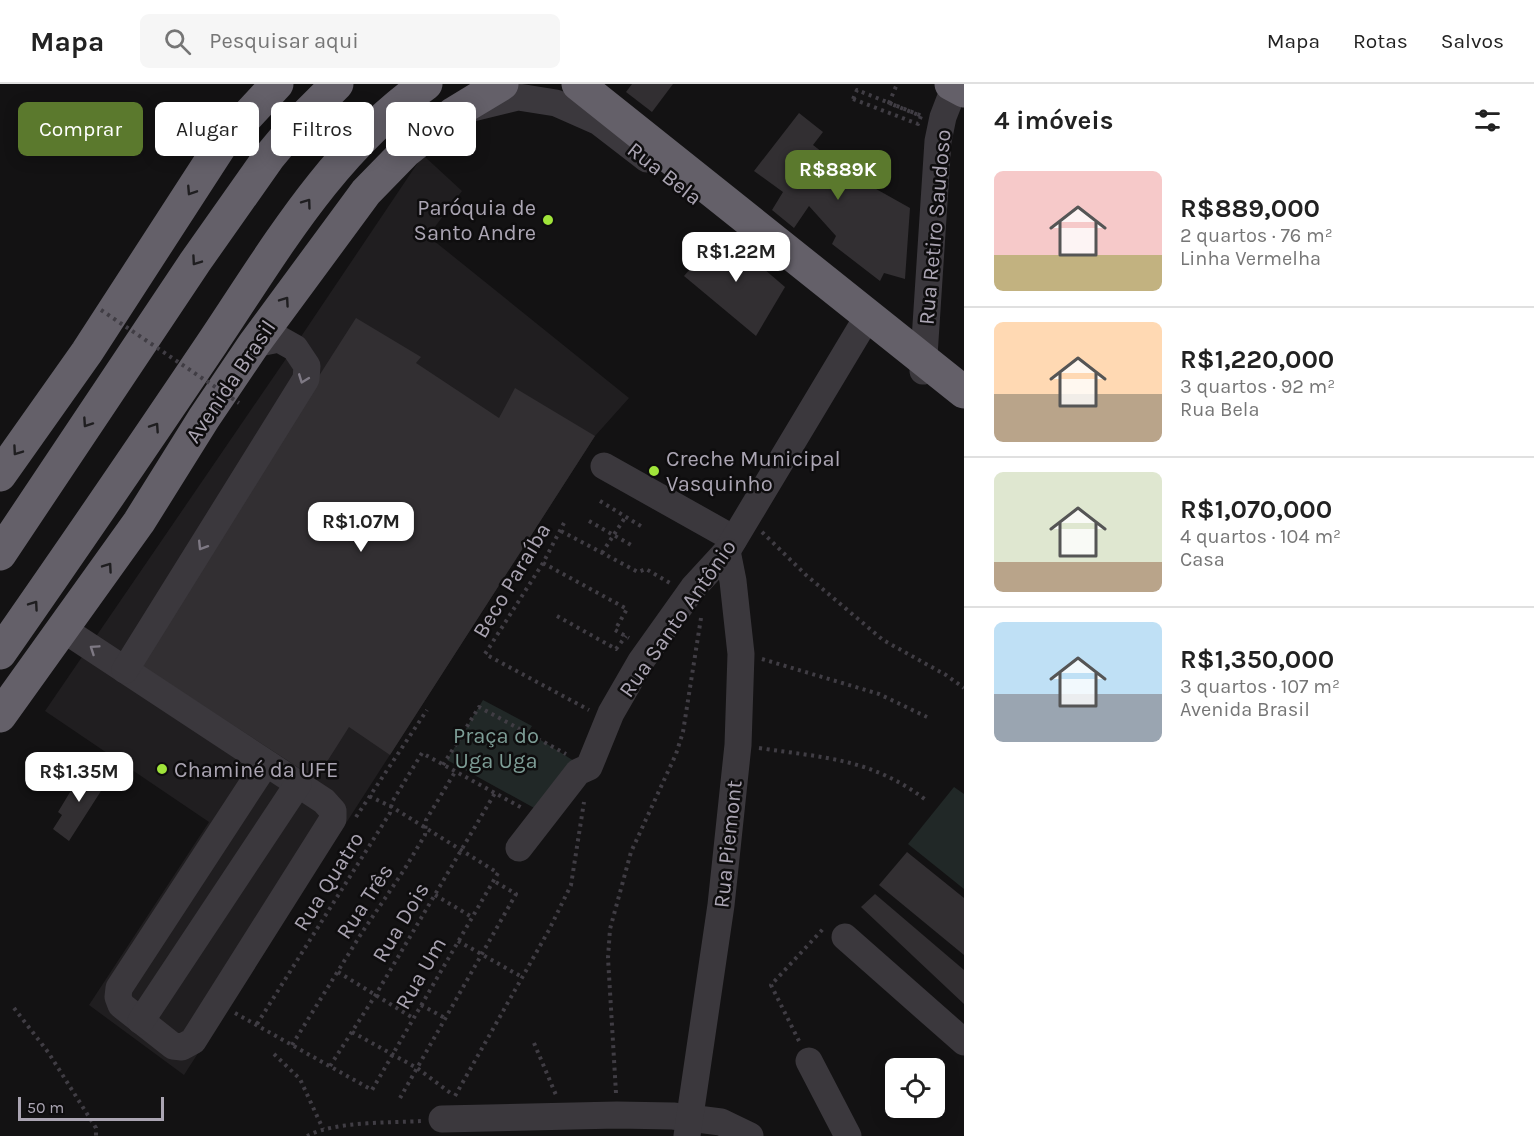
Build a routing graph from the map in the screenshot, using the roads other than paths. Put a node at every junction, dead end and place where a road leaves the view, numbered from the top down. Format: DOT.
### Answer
graph roads {
  1 [pos="277,84"];
  2 [pos="336,84"];
  3 [pos="426,84"];
  4 [pos="502,84"];
  5 [pos="578,84"];
  6 [pos="603,84"];
  7 [pos="957,87"];
  8 [pos="472,102"];
  9 [pos="476,108"];
  10 [pos="400,156"];
  11 [pos="862,326"];
  12 [pos="254,344"];
  13 [pos="87,352"];
  14 [pos="923,371"];
  15 [pos="964,373"];
  16 [pos="964,392"];
  17 [pos="964,405"];
  18 [pos="604,466"];
  19 [pos="0,475"];
  20 [pos="735,536"];
  21 [pos="0,554"];
  22 [pos="63,629"];
  23 [pos="0,653"];
  24 [pos="125,670"];
  25 [pos="0,716"];
  26 [pos="266,763"];
  27 [pos="298,784"];
  28 [pos="519,848"];
  29 [pos="837,930"];
  30 [pos="141,1021"];
  31 [pos="964,1042"];
  32 [pos="809,1061"];
  33 [pos="551,1123"];
  34 [pos="689,1127"];
  35 [pos="447,1128"];
  36 [pos="750,1136"];
  37 [pos="849,1136"];
  1 -- 13 [label="highway, one-way"];
  2 -- 13 [label="highway"];
  2 -- 21 [label="highway, one-way"];
  23 -- 3 [label="highway, Avenida Brasil, one-way"];
  4 -- 8 [label="highway, Avenida Brasil"];
  5 -- 16 [label="highway, bridge"];
  6 -- 15 [label="highway"];
  7 -- 14 [label="street, Rua Retiro Saudoso"];
  9 -- 11 [label="street, Rua Bela"];
  12 -- 10 [label="highway, Avenida Brasil, one-way"];
  11 -- 14 [label="street, Rua Bela"];
  11 -- 20 [label="street, Rua Santo Antônio"];
  22 -- 12 [label="highway, Avenida Brasil, one-way"];
  12 -- 24 [label="street, one-way"];
  13 -- 19 [label="highway, one-way"];
  14 -- 17 [label="street, Rua Bela"];
  18 -- 20 [label="street"];
  20 -- 28 [label="street, Rua Santo Antônio"];
  20 -- 34 [label="street, Rua Piemont"];
  24 -- 22 [label="street, one-way"];
  22 -- 25 [label="highway, Avenida Brasil"];
  24 -- 26 [label="street"];
  26 -- 27 [label="street"];
  26 -- 30 [label="street"];
  27 -- 30 [label="street"];
  27 -- 30 [label="street"];
  29 -- 31 [label="street"];
  32 -- 37 [label="street"];
  33 -- 34 [label="street"];
  33 -- 35 [label="street"];
  34 -- 36 [label="street"];
}
